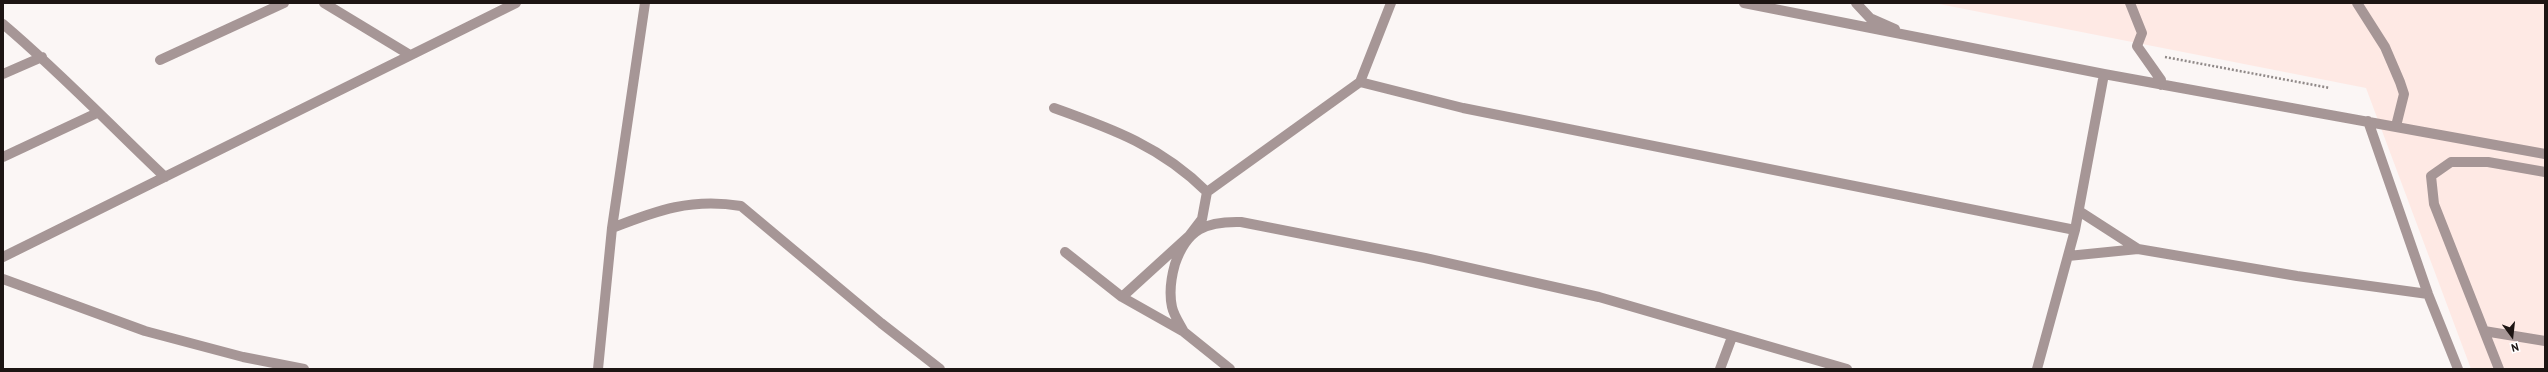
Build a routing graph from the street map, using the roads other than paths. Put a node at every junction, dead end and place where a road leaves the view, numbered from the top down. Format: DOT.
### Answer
graph roads {
  1 [pos="284,3"];
  2 [pos="324,3"];
  3 [pos="516,3"];
  4 [pos="645,3"];
  5 [pos="1391,3"];
  6 [pos="1744,3"];
  7 [pos="1856,3"];
  8 [pos="2130,3"];
  9 [pos="2357,3"];
  10 [pos="3,24"];
  11 [pos="1900,34"];
  12 [pos="410,56"];
  13 [pos="42,57"];
  14 [pos="160,60"];
  15 [pos="3,74"];
  16 [pos="2104,74"];
  17 [pos="1360,82"];
  18 [pos="2161,85"];
  19 [pos="1054,108"];
  20 [pos="97,113"];
  21 [pos="2368,121"];
  22 [pos="2396,126"];
  23 [pos="2545,154"];
  24 [pos="3,157"];
  25 [pos="2545,172"];
  26 [pos="165,177"];
  27 [pos="1207,192"];
  28 [pos="2079,211"];
  29 [pos="612,228"];
  30 [pos="2075,230"];
  31 [pos="1189,236"];
  32 [pos="2138,249"];
  33 [pos="1065,252"];
  34 [pos="2068,256"];
  35 [pos="3,257"];
  36 [pos="3,279"];
  37 [pos="2428,294"];
  38 [pos="1122,297"];
  39 [pos="2484,331"];
  40 [pos="1184,332"];
  41 [pos="1732,337"];
  42 [pos="2545,341"];
  43 [pos="304,369"];
  44 [pos="598,369"];
  45 [pos="940,369"];
  46 [pos="1230,369"];
  47 [pos="1720,369"];
  48 [pos="1847,369"];
  49 [pos="2037,369"];
  50 [pos="2458,369"];
  51 [pos="2499,369"];
  1 -- 14 [label="street"];
  2 -- 12 [label="street"];
  3 -- 12 [label="street"];
  4 -- 29 [label="street"];
  5 -- 17 [label="street"];
  6 -- 11 [label="street"];
  7 -- 11 [label="street"];
  8 -- 18 [label="street"];
  9 -- 22 [label="street"];
  10 -- 13 [label="street"];
  11 -- 16 [label="street"];
  12 -- 26 [label="street"];
  13 -- 15 [label="street"];
  13 -- 20 [label="street"];
  16 -- 18 [label="street"];
  16 -- 28 [label="street"];
  17 -- 27 [label="street"];
  17 -- 30 [label="street"];
  18 -- 21 [label="street"];
  19 -- 27 [label="street"];
  20 -- 24 [label="street"];
  20 -- 26 [label="street"];
  21 -- 22 [label="street"];
  21 -- 37 [label="street"];
  22 -- 23 [label="street"];
  25 -- 39 [label="street"];
  26 -- 35 [label="street"];
  27 -- 31 [label="street"];
  28 -- 30 [label="street"];
  28 -- 32 [label="street"];
  29 -- 44 [label="street"];
  29 -- 45 [label="street"];
  30 -- 34 [label="street"];
  31 -- 38 [label="street"];
  31 -- 40 [label="street"];
  31 -- 41 [label="street"];
  32 -- 34 [label="street"];
  32 -- 37 [label="street"];
  33 -- 38 [label="street"];
  34 -- 49 [label="street"];
  36 -- 43 [label="street"];
  37 -- 50 [label="street"];
  38 -- 40 [label="street"];
  39 -- 42 [label="street"];
  39 -- 51 [label="street"];
  40 -- 46 [label="street"];
  41 -- 47 [label="street"];
  41 -- 48 [label="street"];
}
